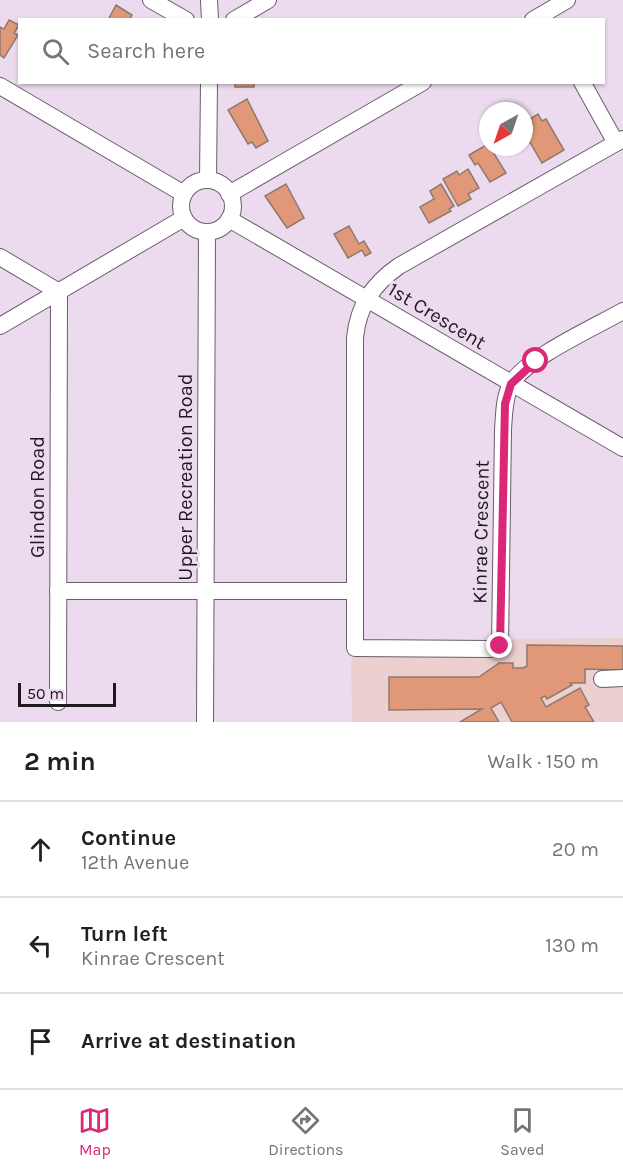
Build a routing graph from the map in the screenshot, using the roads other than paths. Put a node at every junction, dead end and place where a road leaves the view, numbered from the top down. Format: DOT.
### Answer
graph roads {
  1 [pos="151,0"];
  2 [pos="209,0"];
  3 [pos="268,0"];
  4 [pos="567,0"];
  5 [pos="539,13"];
  6 [pos="182,18"];
  7 [pos="210,18"];
  8 [pos="237,18"];
  9 [pos="209,84"];
  10 [pos="420,84"];
  11 [pos="583,84"];
  12 [pos="0,86"];
  13 [pos="619,141"];
  14 [pos="208,180"];
  15 [pos="184,194"];
  16 [pos="229,194"];
  17 [pos="184,218"];
  18 [pos="229,219"];
  19 [pos="207,232"];
  20 [pos="0,257"];
  21 [pos="59,292"];
  22 [pos="366,298"];
  23 [pos="623,311"];
  24 [pos="0,326"];
  25 [pos="511,384"];
  26 [pos="623,448"];
  27 [pos="58,591"];
  28 [pos="354,591"];
  29 [pos="206,592"];
  30 [pos="623,678"];
  31 [pos="602,679"];
  32 [pos="58,702"];
  33 [pos="206,722"];
  1 -- 6 [label="street"];
  2 -- 7 [label="street"];
  3 -- 8 [label="street"];
  4 -- 5 [label="street"];
  9 -- 14 [label="street"];
  10 -- 16 [label="street"];
  11 -- 13 [label="street"];
  12 -- 15 [label="street"];
  13 -- 22 [label="street"];
  14 -- 15 [label="street"];
  14 -- 16 [label="street"];
  15 -- 17 [label="street"];
  16 -- 18 [label="street"];
  17 -- 19 [label="street"];
  17 -- 21 [label="street"];
  18 -- 19 [label="street"];
  18 -- 22 [label="street, 1st Crescent"];
  19 -- 29 [label="street, Upper Recreation Road"];
  20 -- 21 [label="street"];
  21 -- 24 [label="street"];
  21 -- 27 [label="street, Glindon Road"];
  22 -- 25 [label="street, 1st Crescent"];
  22 -- 28 [label="street"];
  23 -- 25 [label="street"];
  25 -- 26 [label="street, 1st Crescent"];
  25 -- 28 [label="street, Kinrae Crescent"];
  27 -- 29 [label="street"];
  27 -- 32 [label="street, Glindon Road"];
  28 -- 29 [label="street"];
  29 -- 33 [label="street, Upper Recreation Road"];
  30 -- 31 [label="street"];
}
